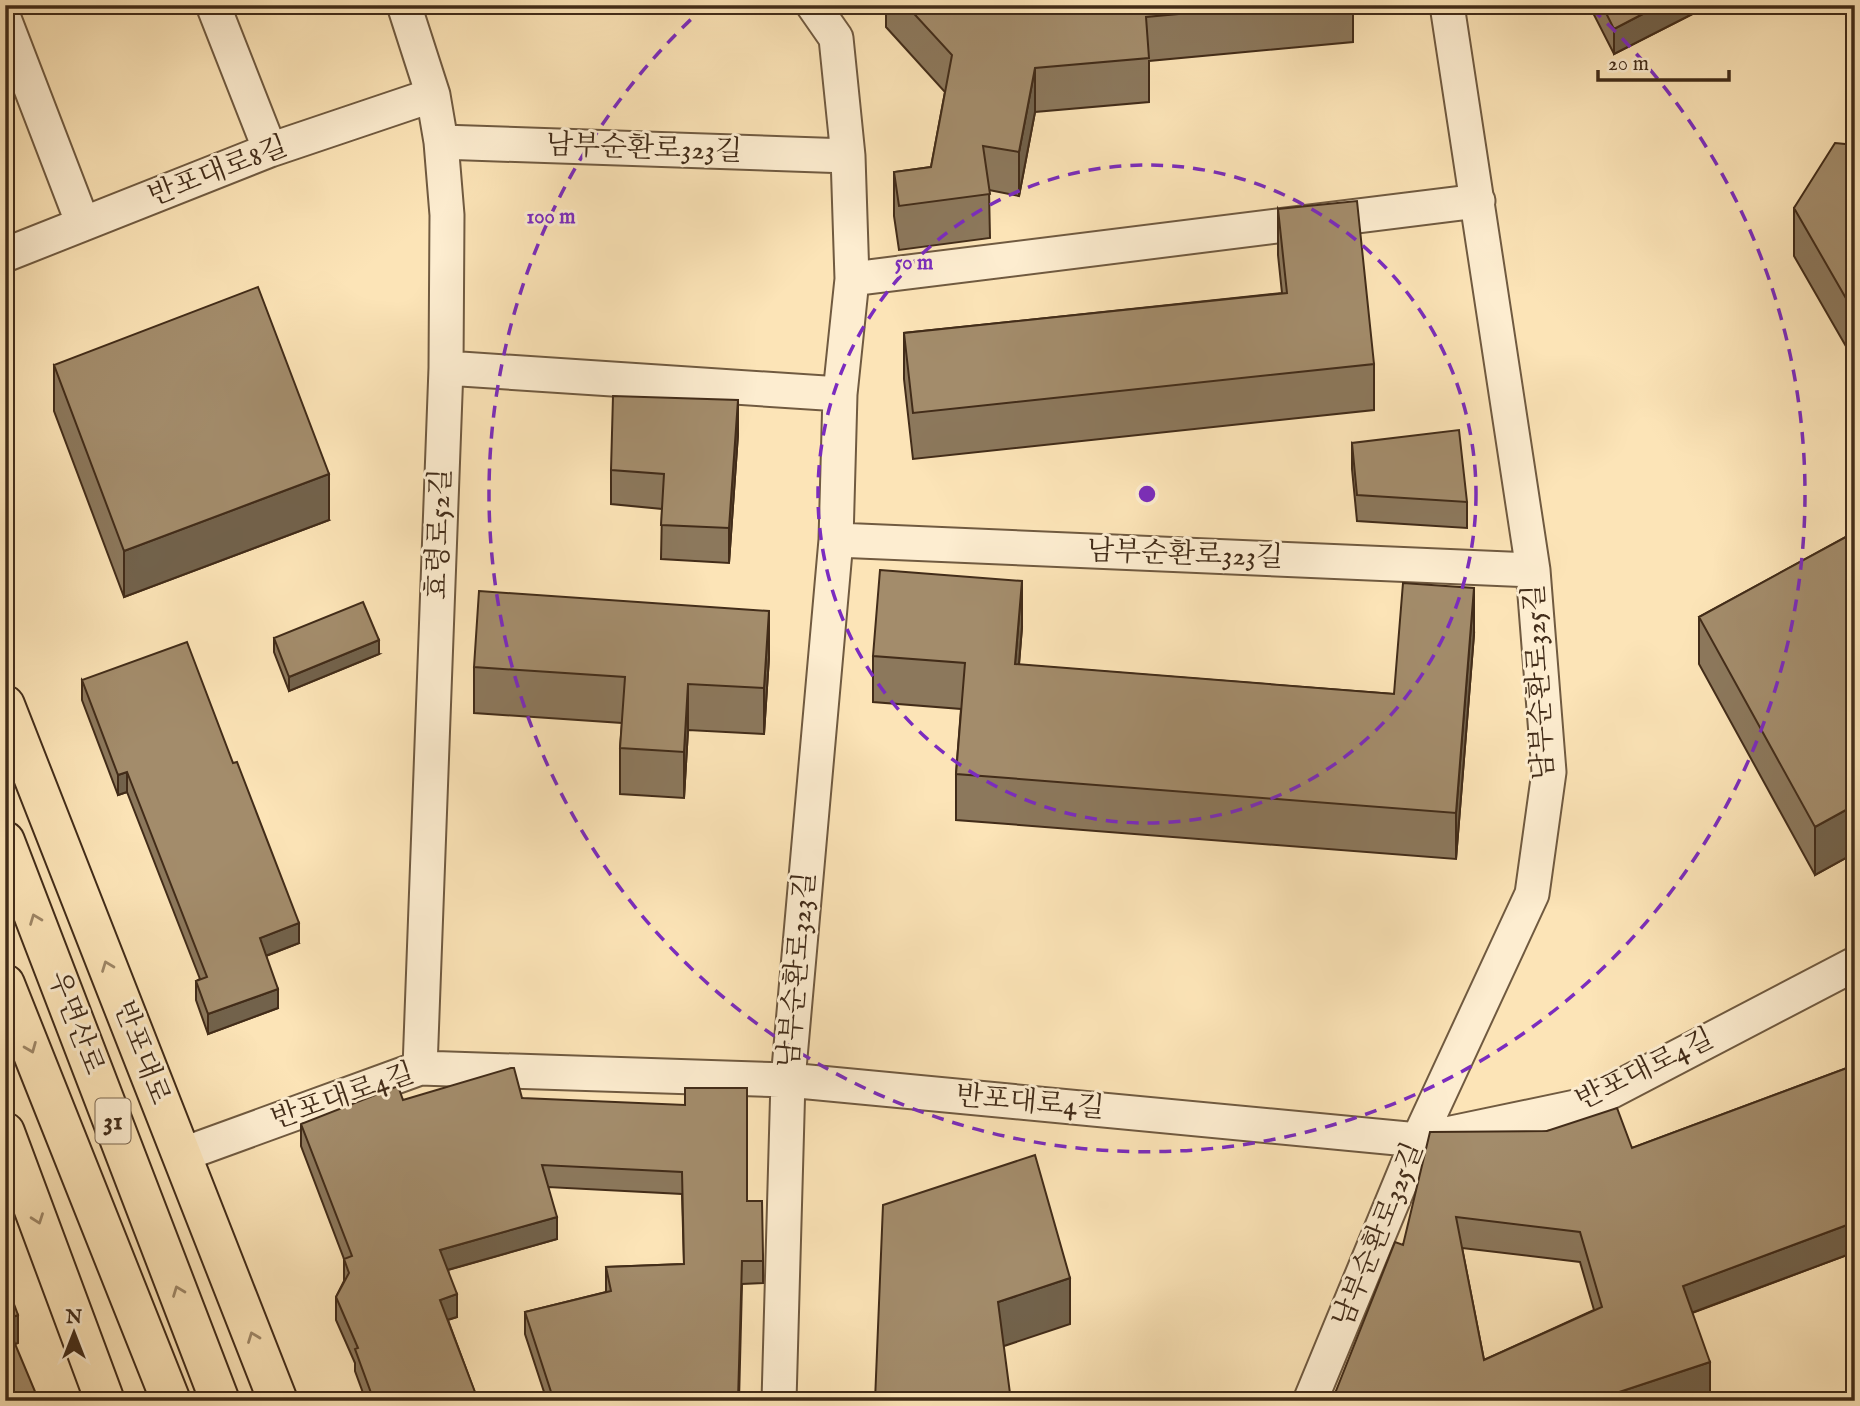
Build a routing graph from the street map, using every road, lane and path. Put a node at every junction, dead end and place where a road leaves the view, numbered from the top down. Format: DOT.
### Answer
graph roads {
  1 [pos="213,5"];
  2 [pos="404,5"];
  3 [pos="813,5"];
  4 [pos="1447,5"];
  5 [pos="5,21"];
  6 [pos="433,95"];
  7 [pos="441,142"];
  8 [pos="270,150"];
  9 [pos="848,156"];
  10 [pos="1478,201"];
  11 [pos="83,224"];
  12 [pos="5,255"];
  13 [pos="852,279"];
  14 [pos="446,369"];
  15 [pos="840,394"];
  16 [pos="836,540"];
  17 [pos="1533,570"];
  18 [pos="5,705"];
  19 [pos="5,841"];
  20 [pos="1855,964"];
  21 [pos="5,984"];
  22 [pos="420,1068"];
  23 [pos="788,1080"];
  24 [pos="5,1132"];
  25 [pos="1418,1140"];
  26 [pos="181,1155"];
  27 [pos="13,1175"];
  28 [pos="105,1401"];
  29 [pos="172,1401"];
  30 [pos="220,1401"];
  31 [pos="278,1401"];
  32 [pos="779,1401"];
  33 [pos="1310,1401"];
  1 -- 8 [label="street"];
  2 -- 6 [label="street, 효령로52길"];
  3 -- 9 [label="street, 남부순환로323길"];
  4 -- 10 [label="street, 남부순환로325길"];
  5 -- 11 [label="street"];
  6 -- 7 [label="street, 효령로52길"];
  6 -- 8 [label="street, 반포대로8길"];
  7 -- 9 [label="street, 남부순환로323길"];
  7 -- 14 [label="street, 효령로52길"];
  8 -- 11 [label="street, 반포대로8길"];
  9 -- 13 [label="street, 남부순환로323길"];
  10 -- 13 [label="street"];
  10 -- 17 [label="street, 남부순환로325길"];
  11 -- 12 [label="street, 반포대로8길"];
  13 -- 15 [label="street, 남부순환로323길"];
  14 -- 15 [label="street"];
  14 -- 22 [label="street, 효령로52길"];
  15 -- 16 [label="street, 남부순환로323길"];
  16 -- 17 [label="street, 남부순환로323길"];
  16 -- 23 [label="street, 남부순환로323길"];
  17 -- 25 [label="street, 남부순환로325길"];
  26 -- 18 [label="main road, 반포대로, one-way"];
  30 -- 19 [label="main road, 우면산로 / 31, one-way"];
  20 -- 25 [label="street, 반포대로4길"];
  21 -- 29 [label="main road, 우면산로 / 31, one-way"];
  22 -- 23 [label="street, 반포대로4길"];
  22 -- 26 [label="street, 반포대로4길"];
  23 -- 25 [label="street, 반포대로4길"];
  23 -- 32 [label="street, 남부순환로323길"];
  24 -- 27 [label="main road"];
  25 -- 33 [label="street, 남부순환로325길"];
  31 -- 26 [label="main road, 반포대로, one-way"];
  27 -- 28 [label="main road, one-way"];
}
